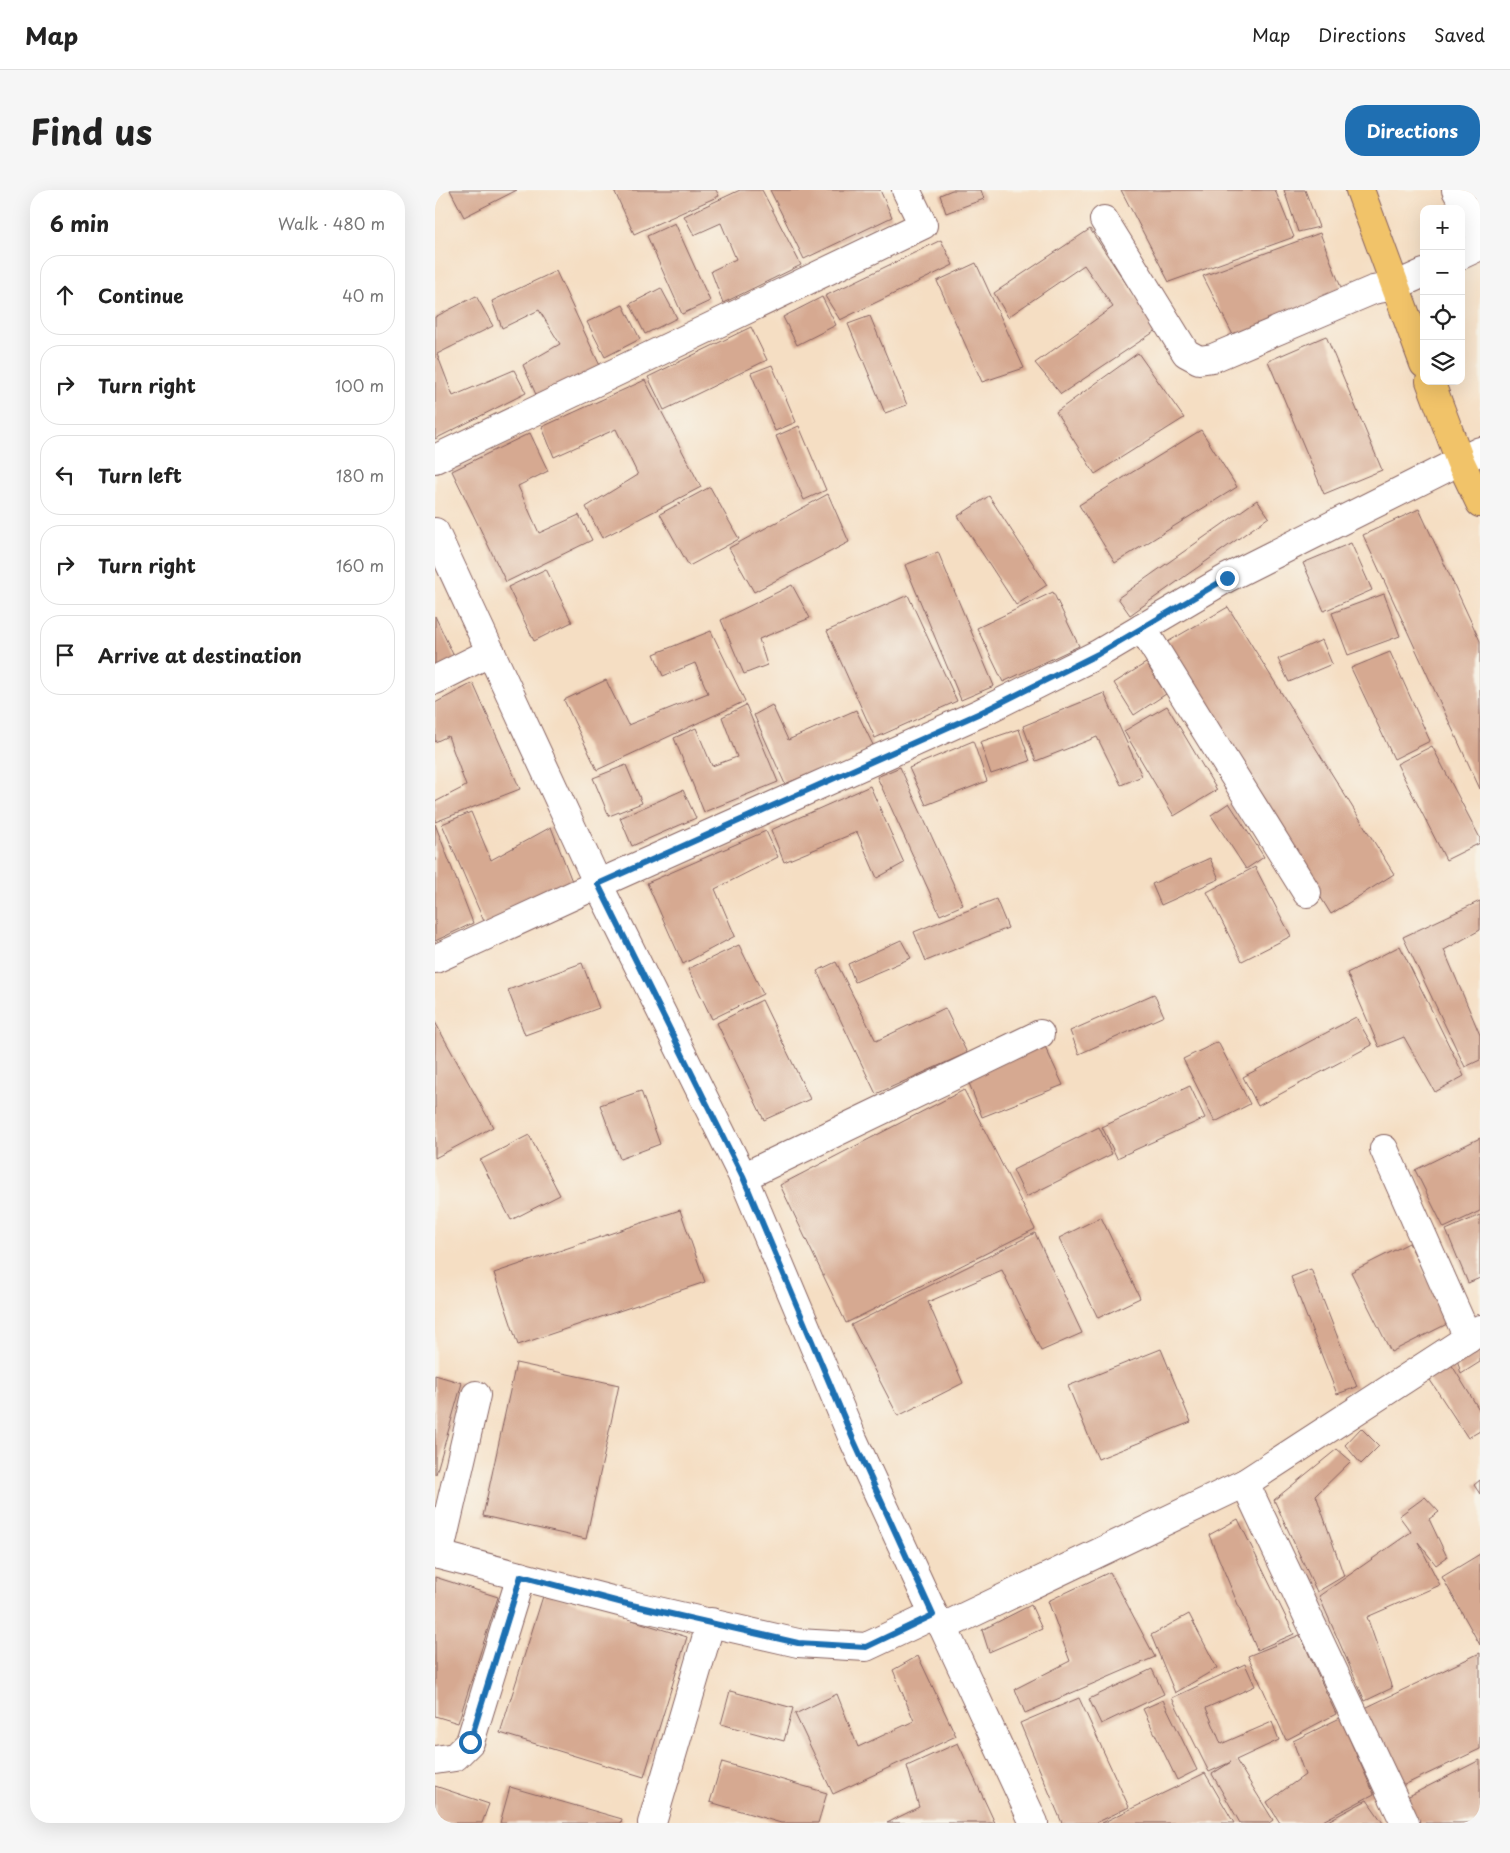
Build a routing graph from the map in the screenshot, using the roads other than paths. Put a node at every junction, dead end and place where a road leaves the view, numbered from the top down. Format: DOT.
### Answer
graph roads {
  1 [pos="906,190"];
  2 [pos="1360,190"];
  3 [pos="1456,190"];
  4 [pos="1105,220"];
  5 [pos="1480,237"];
  6 [pos="1465,253"];
  7 [pos="1420,275"];
  8 [pos="1395,286"];
  9 [pos="1420,353"];
  10 [pos="1432,385"];
  11 [pos="1470,456"];
  12 [pos="435,459"];
  13 [pos="1480,503"];
  14 [pos="435,532"];
  15 [pos="1142,628"];
  16 [pos="491,652"];
  17 [pos="435,680"];
  18 [pos="598,884"];
  19 [pos="1307,894"];
  20 [pos="435,959"];
  21 [pos="1041,1034"];
  22 [pos="1384,1149"];
  23 [pos="743,1177"];
  24 [pos="1474,1333"];
  25 [pos="476,1395"];
  26 [pos="1245,1482"];
  27 [pos="437,1554"];
  28 [pos="521,1576"];
  29 [pos="938,1621"];
  30 [pos="711,1622"];
  31 [pos="435,1760"];
  32 [pos="652,1823"];
  33 [pos="1034,1823"];
  34 [pos="1405,1823"];
  1 -- 12 [label="street"];
  2 -- 8 [label="main road"];
  3 -- 5 [label="street"];
  4 -- 8 [label="street"];
  5 -- 6 [label="street"];
  7 -- 8 [label="street"];
  8 -- 9 [label="main road"];
  10 -- 11 [label="main road"];
  11 -- 13 [label="main road"];
  11 -- 15 [label="street"];
  14 -- 16 [label="street"];
  15 -- 18 [label="street"];
  15 -- 19 [label="street"];
  16 -- 17 [label="street"];
  16 -- 18 [label="street"];
  18 -- 20 [label="street"];
  18 -- 23 [label="street"];
  21 -- 23 [label="street"];
  22 -- 24 [label="street"];
  23 -- 29 [label="street"];
  24 -- 26 [label="street"];
  25 -- 27 [label="street"];
  26 -- 29 [label="street"];
  26 -- 34 [label="street"];
  27 -- 28 [label="street"];
  28 -- 30 [label="street"];
  28 -- 31 [label="street"];
  29 -- 30 [label="street"];
  29 -- 33 [label="street"];
  30 -- 32 [label="street"];
}
